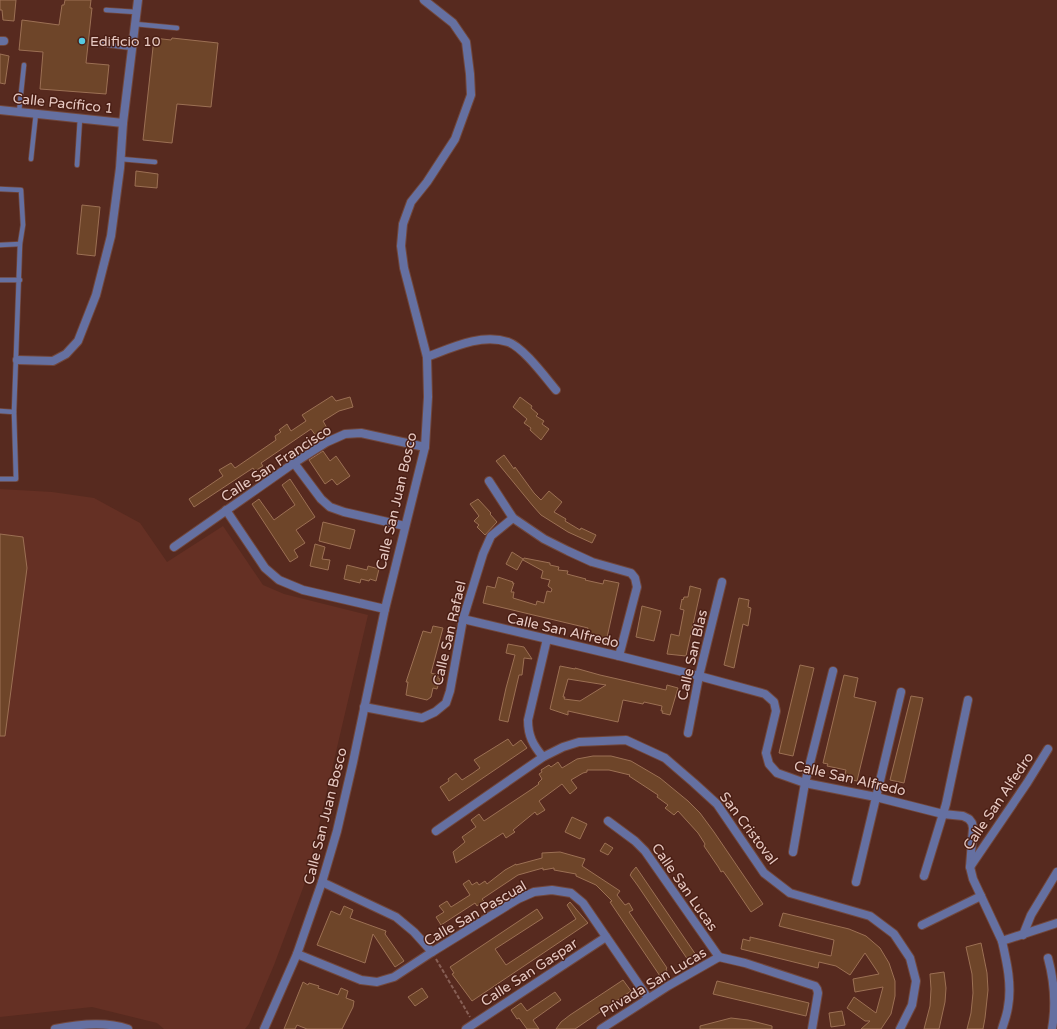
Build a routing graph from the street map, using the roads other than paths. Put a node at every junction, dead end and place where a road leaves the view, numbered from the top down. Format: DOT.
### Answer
graph roads {
  1 [pos="138,0"];
  2 [pos="424,0"];
  3 [pos="106,10"];
  4 [pos="136,12"];
  5 [pos="135,24"];
  6 [pos="177,28"];
  7 [pos="100,44"];
  8 [pos="132,48"];
  9 [pos="24,65"];
  10 [pos="0,110"];
  11 [pos="19,112"];
  12 [pos="36,114"];
  13 [pos="80,118"];
  14 [pos="123,123"];
  15 [pos="31,159"];
  16 [pos="120,159"];
  17 [pos="155,162"];
  18 [pos="76,165"];
  19 [pos="0,189"];
  20 [pos="0,244"];
  21 [pos="20,244"];
  22 [pos="0,280"];
  23 [pos="20,280"];
  24 [pos="427,357"];
  25 [pos="17,360"];
  26 [pos="556,390"];
  27 [pos="0,412"];
  28 [pos="14,412"];
  29 [pos="425,447"];
  30 [pos="294,463"];
  31 [pos="0,479"];
  32 [pos="489,481"];
  33 [pos="226,510"];
  34 [pos="513,518"];
  35 [pos="405,526"];
  36 [pos="174,547"];
  37 [pos="722,582"];
  38 [pos="385,609"];
  39 [pos="463,620"];
  40 [pos="547,639"];
  41 [pos="619,656"];
  42 [pos="833,671"];
  43 [pos="699,676"];
  44 [pos="901,692"];
  45 [pos="968,700"];
  46 [pos="364,707"];
  47 [pos="688,733"];
  48 [pos="1048,749"];
  49 [pos="543,757"];
  50 [pos="804,783"];
  51 [pos="876,797"];
  52 [pos="943,814"];
  53 [pos="608,821"];
  54 [pos="436,831"];
  55 [pos="793,852"];
  56 [pos="970,867"];
  57 [pos="1057,872"];
  58 [pos="924,876"];
  59 [pos="322,882"];
  60 [pos="856,882"];
  61 [pos="981,896"];
  62 [pos="1057,923"];
  63 [pos="922,925"];
  64 [pos="1024,935"];
  65 [pos="606,937"];
  66 [pos="1002,941"];
  67 [pos="432,952"];
  68 [pos="297,954"];
  69 [pos="719,957"];
  70 [pos="1048,958"];
  71 [pos="648,998"];
  72 [pos="475,1026"];
  73 [pos="55,1029"];
  74 [pos="128,1029"];
  75 [pos="264,1029"];
  76 [pos="466,1029"];
  77 [pos="601,1029"];
  78 [pos="812,1029"];
  79 [pos="900,1029"];
  80 [pos="1002,1029"];
  81 [pos="1052,1029"];
  1 -- 4 [label="street"];
  2 -- 24 [label="street, Calle San Juan Bosco"];
  3 -- 4 [label="lane"];
  4 -- 5 [label="street"];
  5 -- 6 [label="lane"];
  5 -- 8 [label="street"];
  7 -- 8 [label="lane"];
  8 -- 14 [label="street"];
  9 -- 11 [label="lane"];
  10 -- 11 [label="street, Calle Pacífico 1"];
  11 -- 12 [label="street, Calle Pacífico 1"];
  12 -- 13 [label="street, Calle Pacífico 1"];
  12 -- 15 [label="lane"];
  13 -- 14 [label="street, Calle Pacífico 1"];
  13 -- 18 [label="lane"];
  14 -- 16 [label="street"];
  16 -- 17 [label="lane"];
  16 -- 25 [label="street"];
  19 -- 21 [label="lane"];
  20 -- 21 [label="lane"];
  21 -- 23 [label="lane"];
  22 -- 23 [label="lane"];
  23 -- 25 [label="lane"];
  24 -- 26 [label="street"];
  24 -- 29 [label="street, Calle San Juan Bosco"];
  25 -- 28 [label="lane"];
  27 -- 28 [label="lane"];
  28 -- 31 [label="lane"];
  29 -- 30 [label="street, Calle San Francisco"];
  29 -- 35 [label="street, Calle San Juan Bosco"];
  30 -- 33 [label="street, Calle San Francisco"];
  30 -- 35 [label="street"];
  32 -- 34 [label="street"];
  33 -- 36 [label="street, Calle San Francisco"];
  33 -- 38 [label="street"];
  34 -- 39 [label="street, Calle San Rafael"];
  34 -- 41 [label="street"];
  35 -- 38 [label="street, Calle San Juan Bosco"];
  37 -- 43 [label="street, Calle San Blas"];
  38 -- 46 [label="street, Calle San Juan Bosco"];
  39 -- 40 [label="street, Calle San Alfredo"];
  39 -- 46 [label="street, Calle San Rafael"];
  40 -- 41 [label="street, Calle San Alfredo"];
  40 -- 49 [label="street"];
  41 -- 43 [label="street, Calle San Alfredo"];
  42 -- 50 [label="street"];
  43 -- 47 [label="street, Calle San Blas"];
  43 -- 50 [label="street, Calle San Alfredo"];
  44 -- 51 [label="street"];
  45 -- 52 [label="street"];
  46 -- 59 [label="street, Calle San Juan Bosco"];
  48 -- 56 [label="street, Calle San Alfedro"];
  49 -- 54 [label="street, San Cristoval"];
  49 -- 79 [label="street, San Cristoval"];
  50 -- 51 [label="street, Calle San Alfredo"];
  50 -- 55 [label="street"];
  51 -- 52 [label="street, Calle San Alfredo"];
  51 -- 60 [label="street"];
  52 -- 56 [label="street, Calle San Alfredo"];
  52 -- 58 [label="street"];
  53 -- 69 [label="street, Calle San Lucas"];
  56 -- 61 [label="street, Calle San Alfredo"];
  57 -- 64 [label="street"];
  59 -- 67 [label="street"];
  59 -- 68 [label="street, Calle San Juan Bosco"];
  61 -- 63 [label="street"];
  61 -- 66 [label="street, Calle San Alfredo"];
  62 -- 64 [label="street"];
  64 -- 66 [label="street"];
  65 -- 67 [label="street, Calle San Pascual"];
  65 -- 71 [label="street, Calle San Pascual"];
  65 -- 72 [label="street, Calle San Gaspar"];
  66 -- 80 [label="street, Calle San Alfredo"];
  67 -- 68 [label="street, Calle San Pascual"];
  68 -- 75 [label="street, Calle San Juan Bosco"];
  69 -- 71 [label="street, Privada San Lucas"];
  69 -- 78 [label="street"];
  70 -- 81 [label="street"];
  71 -- 77 [label="street, Privada San Lucas"];
  72 -- 76 [label="street, Calle San Gaspar"];
  73 -- 74 [label="street"];
}
